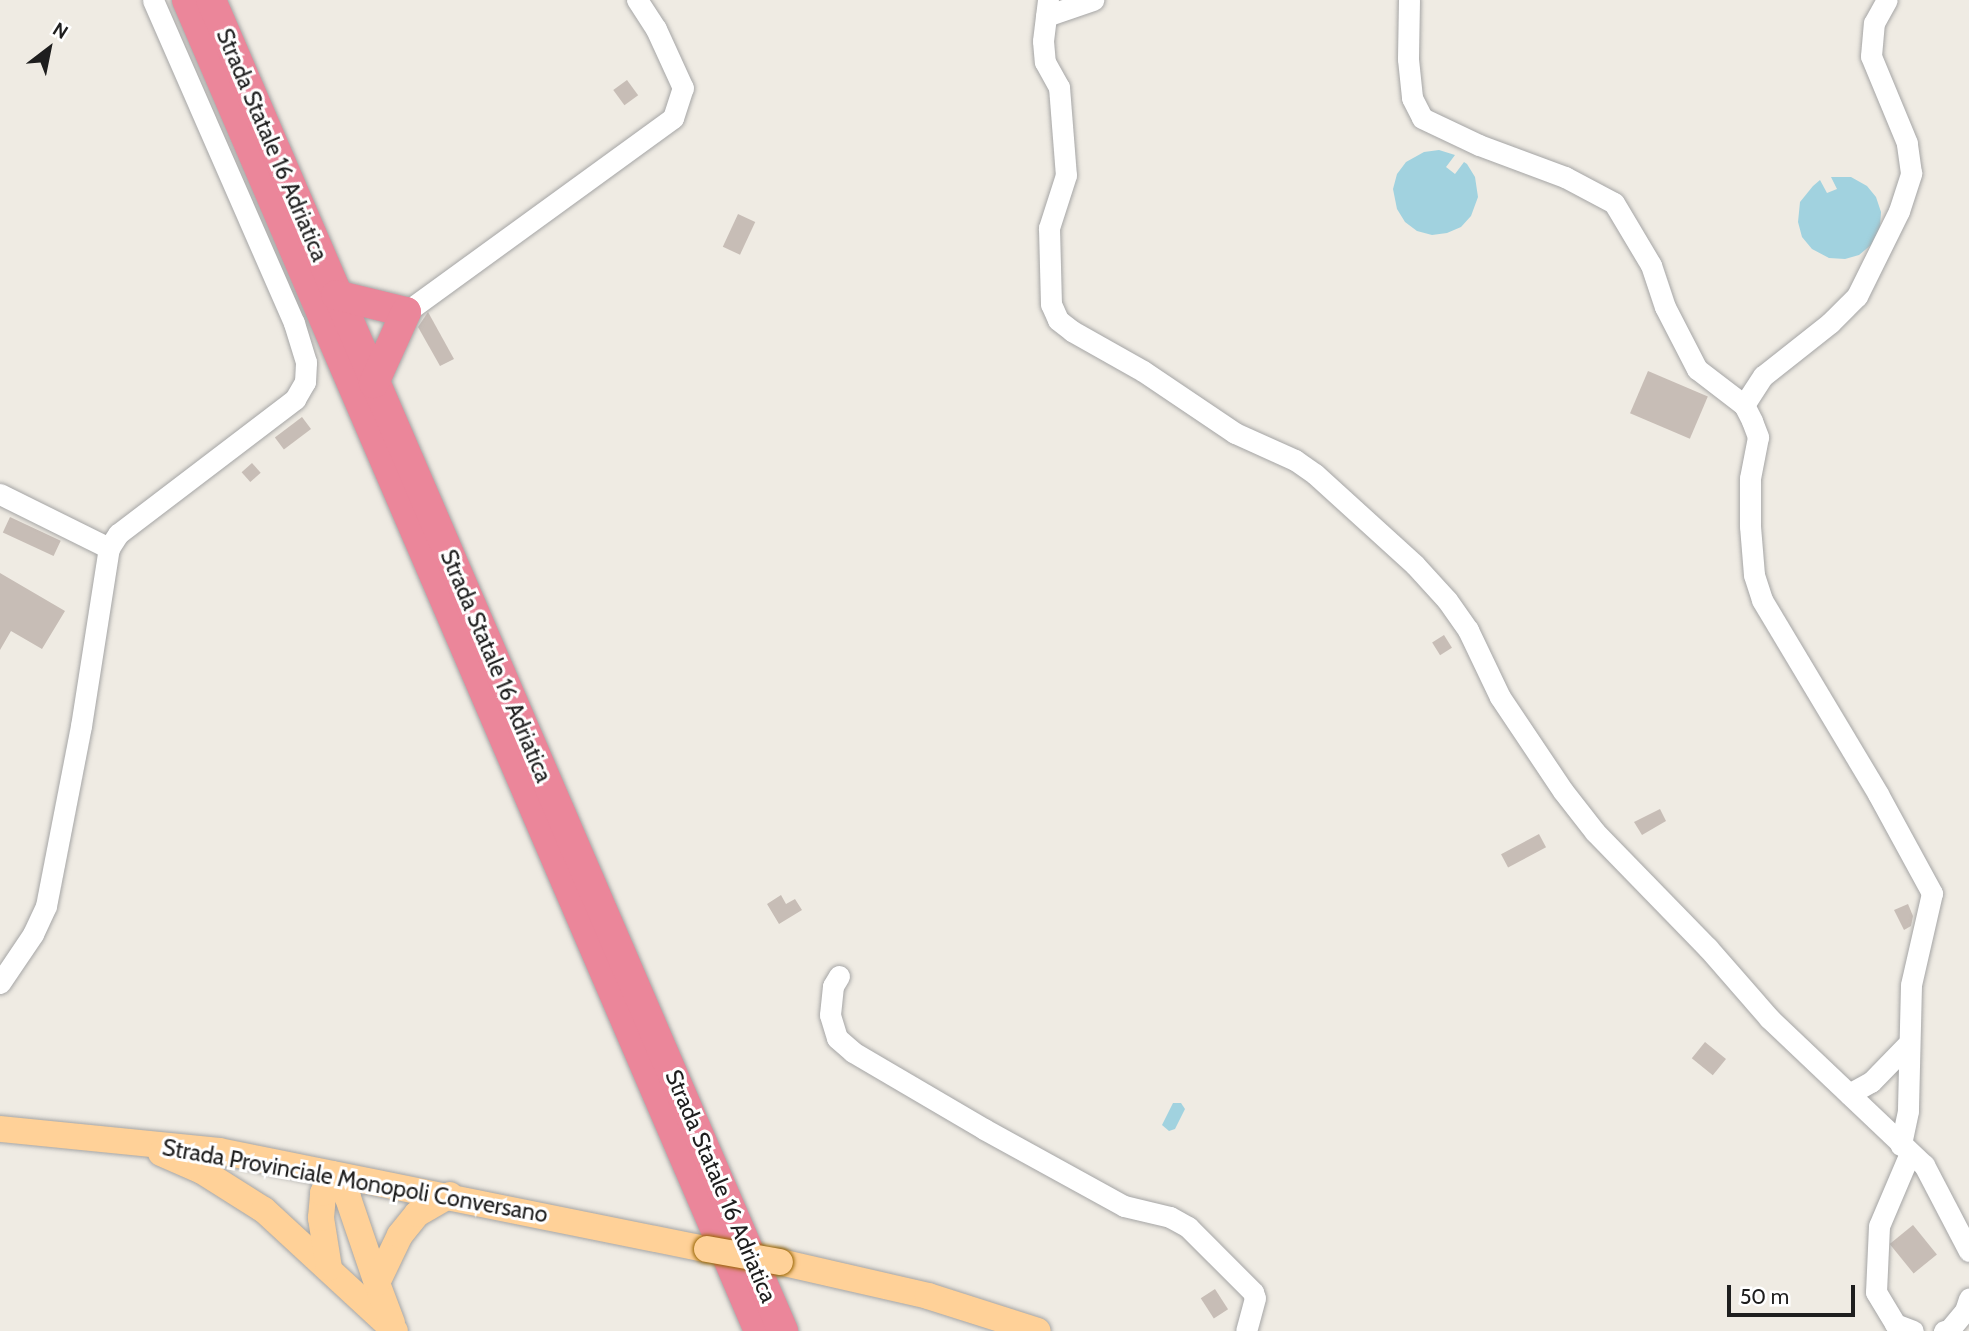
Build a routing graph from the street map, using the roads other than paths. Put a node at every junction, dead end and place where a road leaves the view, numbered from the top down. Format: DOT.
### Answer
graph roads {
  1 [pos="153,0"];
  2 [pos="187,0"];
  3 [pos="211,0"];
  4 [pos="637,0"];
  5 [pos="1093,0"];
  6 [pos="1409,0"];
  7 [pos="1887,0"];
  8 [pos="1047,8"];
  9 [pos="336,295"];
  10 [pos="407,312"];
  11 [pos="374,383"];
  12 [pos="1744,405"];
  13 [pos="0,494"];
  14 [pos="110,548"];
  15 [pos="839,976"];
  16 [pos="0,983"];
  17 [pos="1908,1044"];
  18 [pos="1849,1094"];
  19 [pos="0,1129"];
  20 [pos="133,1142"];
  21 [pos="1906,1149"];
  22 [pos="332,1174"];
  23 [pos="450,1195"];
  24 [pos="1969,1251"];
  25 [pos="328,1268"];
  26 [pos="377,1283"];
  27 [pos="1969,1299"];
  28 [pos="764,1330"];
  29 [pos="395,1331"];
  30 [pos="1038,1331"];
  31 [pos="1246,1331"];
  32 [pos="1913,1331"];
  33 [pos="1944,1331"];
  1 -- 14 [label="street"];
  2 -- 28 [label="highway, Strada Statale 16 Adriatica"];
  3 -- 9 [label="highway, Strada Statale 16 Adriatica"];
  4 -- 10 [label="street"];
  5 -- 8 [label="street"];
  6 -- 12 [label="street"];
  7 -- 12 [label="street"];
  8 -- 18 [label="street"];
  9 -- 10 [label="highway"];
  9 -- 11 [label="highway, Strada Statale 16 Adriatica"];
  10 -- 11 [label="highway"];
  11 -- 28 [label="highway, Strada Statale 16 Adriatica"];
  12 -- 17 [label="street"];
  13 -- 14 [label="street"];
  14 -- 16 [label="street"];
  15 -- 31 [label="street"];
  17 -- 18 [label="street"];
  17 -- 21 [label="street"];
  18 -- 21 [label="street"];
  19 -- 20 [label="main road, Strada Provinciale Monopoli Conversano"];
  20 -- 22 [label="main road, Strada Provinciale Monopoli Conversano"];
  20 -- 25 [label="main road"];
  21 -- 24 [label="street"];
  21 -- 32 [label="street"];
  22 -- 23 [label="main road, Strada Provinciale Monopoli Conversano"];
  22 -- 25 [label="main road"];
  22 -- 26 [label="main road"];
  23 -- 26 [label="main road"];
  23 -- 30 [label="main road, Strada Provinciale Monopoli Conversano, bridge"];
  25 -- 29 [label="main road"];
  26 -- 29 [label="main road"];
  27 -- 33 [label="street"];
}
